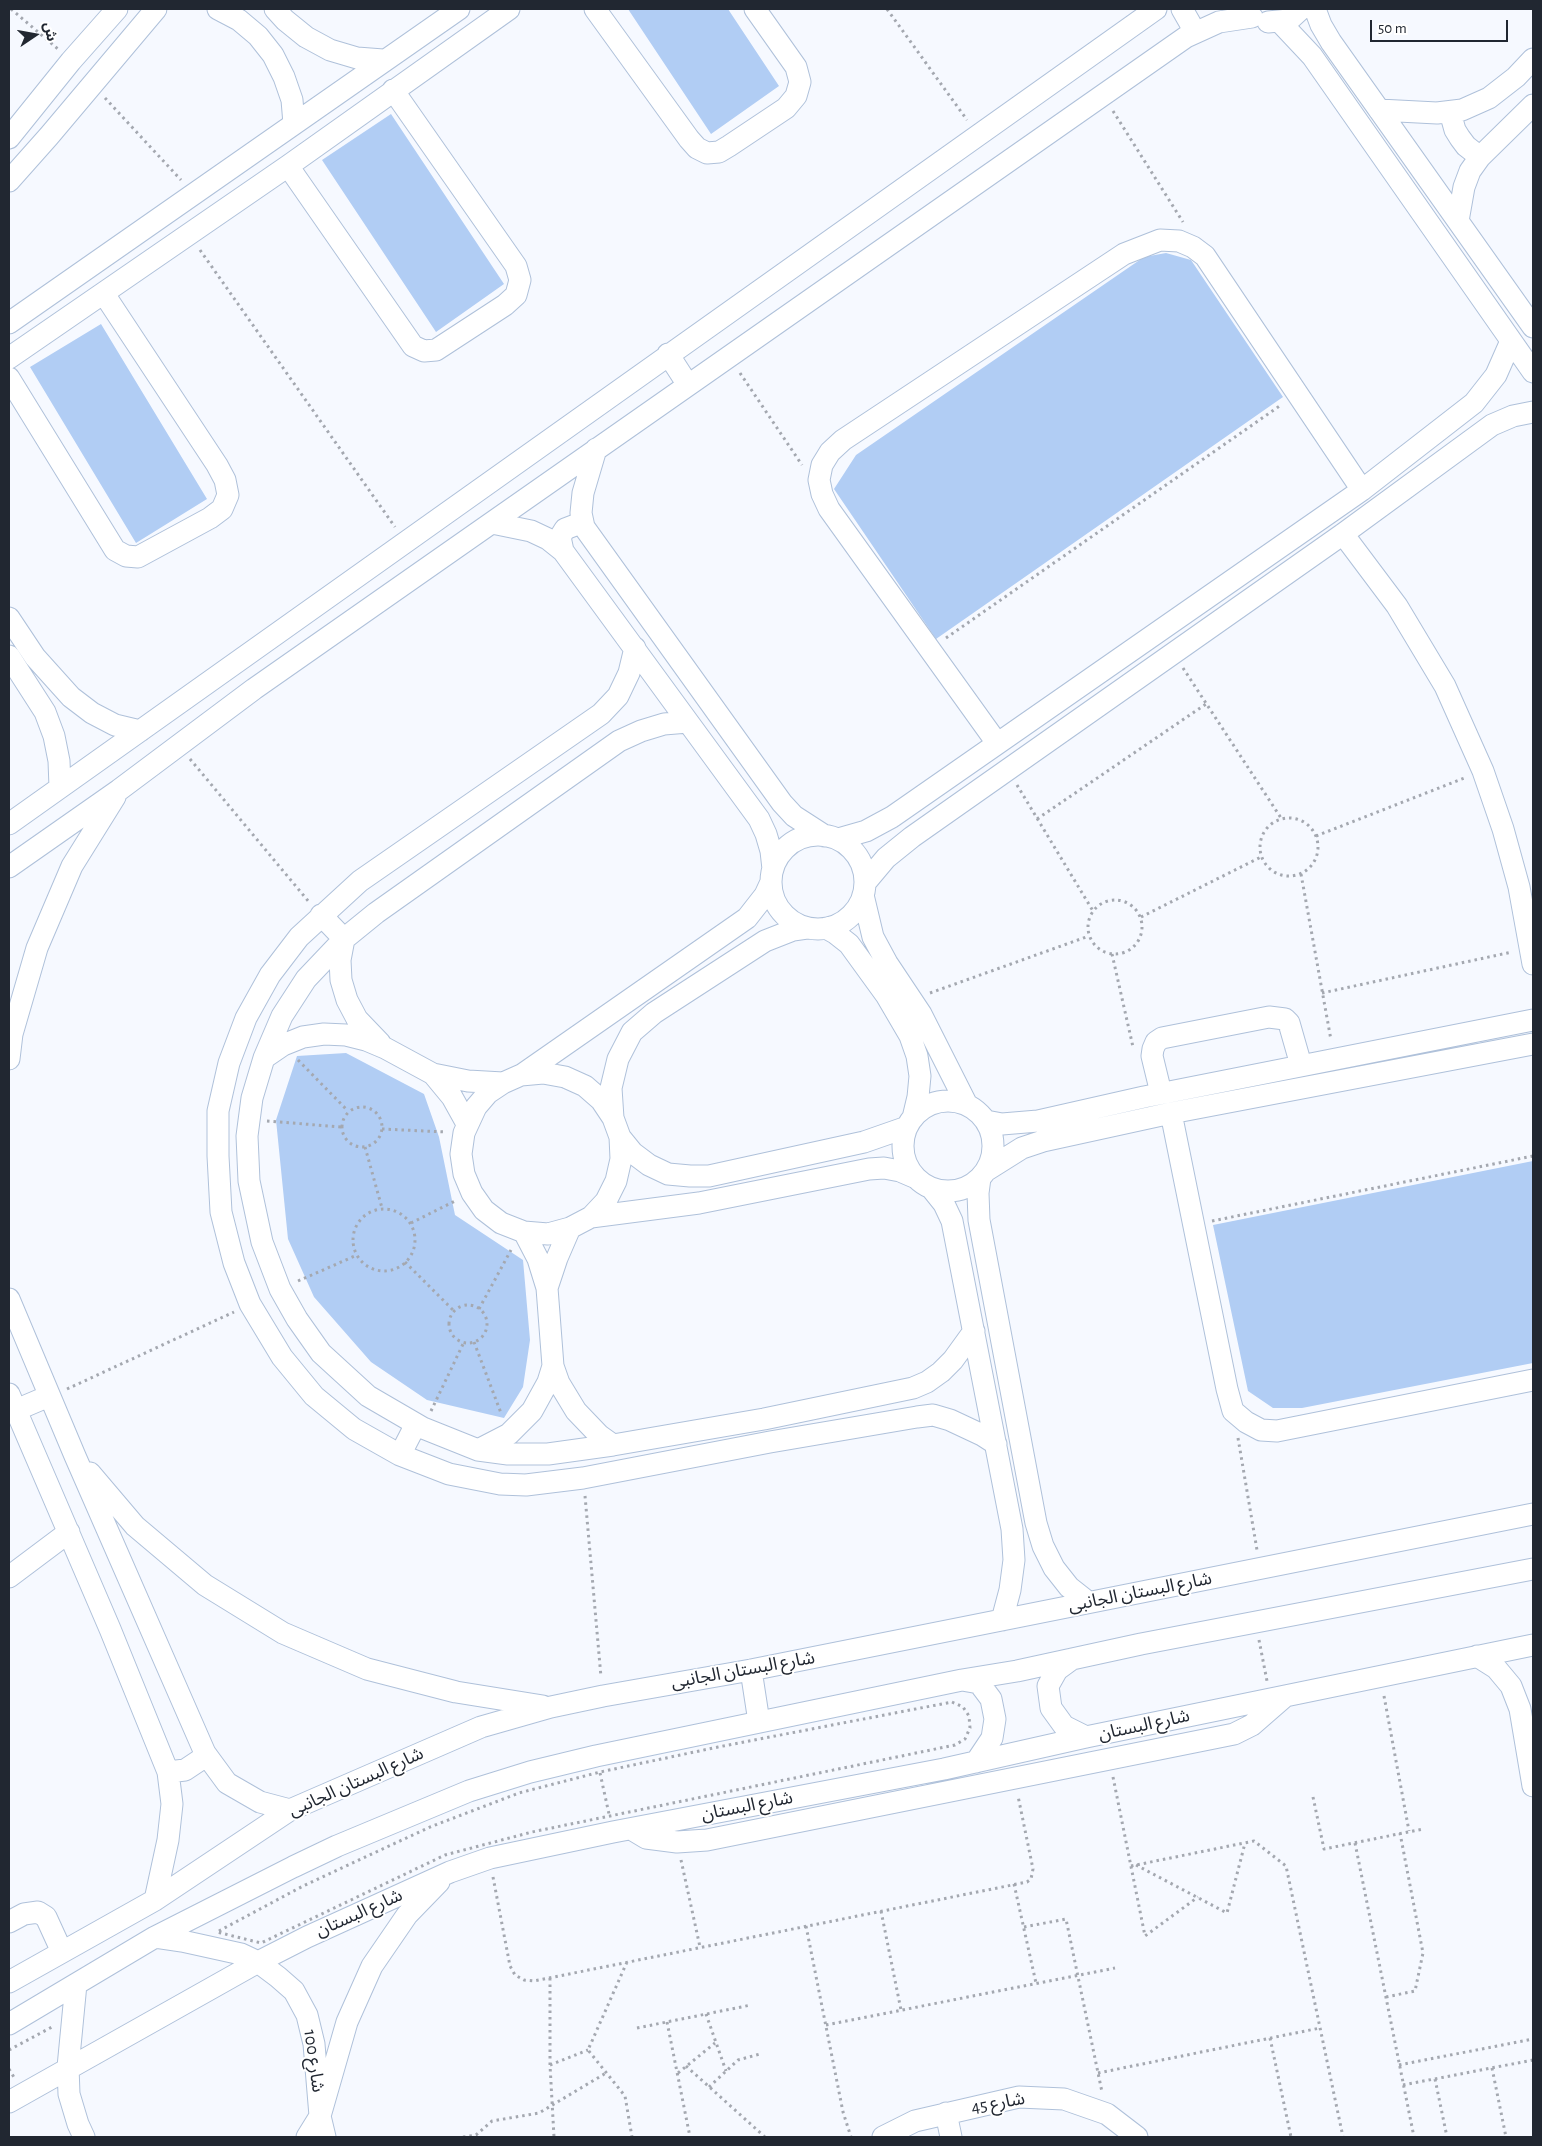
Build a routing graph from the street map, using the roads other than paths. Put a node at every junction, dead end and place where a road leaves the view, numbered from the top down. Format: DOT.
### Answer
graph roads {
  1 [pos="117,9"];
  2 [pos="156,9"];
  3 [pos="218,9"];
  4 [pos="275,9"];
  5 [pos="459,9"];
  6 [pos="509,9"];
  7 [pos="595,9"];
  8 [pos="755,9"];
  9 [pos="1156,9"];
  10 [pos="1182,9"];
  11 [pos="1301,9"];
  12 [pos="1315,9"];
  13 [pos="1247,13"];
  14 [pos="1280,22"];
  15 [pos="476,32"];
  16 [pos="1193,33"];
  17 [pos="1331,42"];
  18 [pos="1312,56"];
  19 [pos="1533,59"];
  20 [pos="383,60"];
  21 [pos="393,90"];
  22 [pos="1533,105"];
  23 [pos="1379,110"];
  24 [pos="1450,112"];
  25 [pos="294,124"];
  26 [pos="9,138"];
  27 [pos="1480,157"];
  28 [pos="288,166"];
  29 [pos="9,181"];
  30 [pos="1458,221"];
  31 [pos="104,294"];
  32 [pos="9,323"];
  33 [pos="1533,327"];
  34 [pos="1511,341"];
  35 [pos="668,354"];
  36 [pos="9,358"];
  37 [pos="1533,372"];
  38 [pos="9,378"];
  39 [pos="688,385"];
  40 [pos="1481,394"];
  41 [pos="1533,412"];
  42 [pos="1499,421"];
  43 [pos="596,449"];
  44 [pos="1362,490"];
  45 [pos="492,523"];
  46 [pos="584,527"];
  47 [pos="1343,534"];
  48 [pos="563,551"];
  49 [pos="1264,558"];
  50 [pos="1278,580"];
  51 [pos="9,618"];
  52 [pos="635,648"];
  53 [pos="9,656"];
  54 [pos="236,663"];
  55 [pos="52,676"];
  56 [pos="254,689"];
  57 [pos="30,690"];
  58 [pos="601,714"];
  59 [pos="688,722"];
  60 [pos="140,731"];
  61 [pos="619,741"];
  62 [pos="997,743"];
  63 [pos="60,787"];
  64 [pos="119,790"];
  65 [pos="9,824"];
  66 [pos="831,838"];
  67 [pos="9,867"];
  68 [pos="772,875"];
  69 [pos="864,889"];
  70 [pos="321,916"];
  71 [pos="817,928"];
  72 [pos="344,939"];
  73 [pos="1532,956"];
  74 [pos="1533,1020"];
  75 [pos="1469,1033"];
  76 [pos="1533,1044"];
  77 [pos="386,1048"];
  78 [pos="1472,1055"];
  79 [pos="9,1058"];
  80 [pos="264,1058"];
  81 [pos="1301,1065"];
  82 [pos="433,1074"];
  83 [pos="512,1079"];
  84 [pos="1161,1093"];
  85 [pos="967,1105"];
  86 [pos="1171,1113"];
  87 [pos="986,1121"];
  88 [pos="910,1122"];
  89 [pos="1031,1122"];
  90 [pos="617,1128"];
  91 [pos="465,1129"];
  92 [pos="1035,1143"];
  93 [pos="983,1174"];
  94 [pos="923,1183"];
  95 [pos="591,1217"];
  96 [pos="979,1220"];
  97 [pos="952,1225"];
  98 [pos="570,1228"];
  99 [pos="522,1232"];
  100 [pos="547,1288"];
  101 [pos="9,1297"];
  102 [pos="974,1331"];
  103 [pos="553,1366"];
  104 [pos="1533,1380"];
  105 [pos="913,1388"];
  106 [pos="49,1396"];
  107 [pos="11,1406"];
  108 [pos="917,1417"];
  109 [pos="419,1426"];
  110 [pos="687,1432"];
  111 [pos="613,1444"];
  112 [pos="996,1444"];
  113 [pos="478,1450"];
  114 [pos="400,1455"];
  115 [pos="74,1456"];
  116 [pos="691,1456"];
  117 [pos="1533,1514"];
  118 [pos="69,1532"];
  119 [pos="1043,1546"];
  120 [pos="1014,1560"];
  121 [pos="1533,1569"];
  122 [pos="9,1577"];
  123 [pos="1088,1602"];
  124 [pos="1002,1620"];
  125 [pos="1533,1645"];
  126 [pos="1477,1656"];
  127 [pos="1075,1658"];
  128 [pos="751,1670"];
  129 [pos="962,1680"];
  130 [pos="1281,1688"];
  131 [pos="551,1707"];
  132 [pos="759,1722"];
  133 [pos="1086,1737"];
  134 [pos="205,1753"];
  135 [pos="976,1762"];
  136 [pos="168,1772"];
  137 [pos="1533,1786"];
  138 [pos="290,1810"];
  139 [pos="618,1825"];
  140 [pos="450,1872"];
  141 [pos="155,1900"];
  142 [pos="9,1922"];
  143 [pos="155,1937"];
  144 [pos="62,1952"];
  145 [pos="258,1962"];
  146 [pos="9,1982"];
  147 [pos="76,1984"];
  148 [pos="9,2024"];
  149 [pos="68,2067"];
  150 [pos="9,2102"];
  151 [pos="946,2113"];
  152 [pos="320,2116"];
  153 [pos="84,2137"];
  154 [pos="307,2137"];
  155 [pos="325,2137"];
  156 [pos="883,2137"];
  157 [pos="951,2137"];
  158 [pos="1137,2137"];
  1 -- 26 [label="street"];
  2 -- 29 [label="street"];
  3 -- 25 [label="street"];
  4 -- 20 [label="street"];
  5 -- 15 [label="street"];
  5 -- 20 [label="street"];
  6 -- 15 [label="street"];
  7 -- 8 [label="street"];
  9 -- 35 [label="street"];
  10 -- 16 [label="street"];
  11 -- 14 [label="street"];
  12 -- 17 [label="street"];
  13 -- 14 [label="street"];
  13 -- 16 [label="street"];
  14 -- 18 [label="street"];
  15 -- 21 [label="street"];
  16 -- 39 [label="street"];
  17 -- 18 [label="street"];
  17 -- 23 [label="street"];
  18 -- 34 [label="street"];
  19 -- 24 [label="street"];
  20 -- 25 [label="street"];
  21 -- 28 [label="street"];
  21 -- 28 [label="street"];
  22 -- 27 [label="street"];
  23 -- 24 [label="street"];
  23 -- 30 [label="street"];
  24 -- 27 [label="street"];
  25 -- 32 [label="street"];
  27 -- 30 [label="street"];
  28 -- 31 [label="street"];
  30 -- 33 [label="street"];
  31 -- 36 [label="street"];
  31 -- 38 [label="street"];
  34 -- 37 [label="street"];
  34 -- 40 [label="street"];
  35 -- 39 [label="street"];
  35 -- 54 [label="street"];
  39 -- 43 [label="street"];
  40 -- 42 [label="street"];
  40 -- 44 [label="street"];
  41 -- 42 [label="street"];
  42 -- 47 [label="street"];
  43 -- 45 [label="street"];
  43 -- 46 [label="street"];
  44 -- 49 [label="street"];
  44 -- 62 [label="street"];
  45 -- 48 [label="street"];
  45 -- 56 [label="street"];
  46 -- 48 [label="street"];
  46 -- 66 [label="street"];
  47 -- 50 [label="street"];
  47 -- 73 [label="street"];
  48 -- 52 [label="street"];
  49 -- 50 [label="street"];
  49 -- 62 [label="street"];
  50 -- 69 [label="street"];
  51 -- 55 [label="street"];
  52 -- 58 [label="street"];
  52 -- 59 [label="street"];
  53 -- 57 [label="street"];
  54 -- 56 [label="street"];
  54 -- 60 [label="street"];
  55 -- 57 [label="street"];
  55 -- 60 [label="street"];
  56 -- 64 [label="street"];
  57 -- 63 [label="street"];
  58 -- 61 [label="street"];
  58 -- 70 [label="street"];
  59 -- 61 [label="street"];
  59 -- 68 [label="street"];
  60 -- 63 [label="street"];
  61 -- 72 [label="street"];
  62 -- 66 [label="street"];
  63 -- 65 [label="street"];
  64 -- 67 [label="street"];
  64 -- 79 [label="street"];
  66 -- 68 [label="street"];
  66 -- 69 [label="street"];
  68 -- 71 [label="street"];
  68 -- 83 [label="street"];
  69 -- 71 [label="street"];
  69 -- 85 [label="street"];
  70 -- 72 [label="street"];
  70 -- 114 [label="street"];
  71 -- 88 [label="street"];
  71 -- 90 [label="street"];
  72 -- 77 [label="street"];
  72 -- 80 [label="street"];
  74 -- 75 [label="street"];
  75 -- 78 [label="street"];
  75 -- 81 [label="street"];
  76 -- 78 [label="street"];
  77 -- 80 [label="street"];
  77 -- 82 [label="street"];
  78 -- 86 [label="street"];
  80 -- 109 [label="street"];
  81 -- 84 [label="street"];
  81 -- 84 [label="street"];
  82 -- 83 [label="street"];
  82 -- 91 [label="street"];
  83 -- 90 [label="street"];
  83 -- 91 [label="street"];
  84 -- 89 [label="street"];
  85 -- 87 [label="street"];
  85 -- 88 [label="street"];
  86 -- 92 [label="street"];
  86 -- 104 [label="street"];
  87 -- 89 [label="street"];
  87 -- 93 [label="street"];
  88 -- 90 [label="street"];
  88 -- 94 [label="street"];
  89 -- 92 [label="street"];
  90 -- 95 [label="street"];
  91 -- 99 [label="street"];
  92 -- 93 [label="street"];
  93 -- 94 [label="street"];
  93 -- 96 [label="street"];
  94 -- 95 [label="street"];
  94 -- 97 [label="street"];
  95 -- 98 [label="street"];
  96 -- 97 [label="street"];
  96 -- 119 [label="street"];
  97 -- 102 [label="street"];
  98 -- 99 [label="street"];
  98 -- 100 [label="street"];
  99 -- 100 [label="street"];
  100 -- 103 [label="street"];
  101 -- 106 [label="street"];
  102 -- 105 [label="street"];
  102 -- 112 [label="street"];
  103 -- 111 [label="street"];
  103 -- 113 [label="street"];
  105 -- 108 [label="street"];
  105 -- 110 [label="street"];
  106 -- 107 [label="street"];
  106 -- 115 [label="street"];
  107 -- 118 [label="street"];
  108 -- 112 [label="street"];
  108 -- 116 [label="street"];
  109 -- 113 [label="street"];
  109 -- 114 [label="street"];
  110 -- 111 [label="street"];
  110 -- 116 [label="street"];
  111 -- 113 [label="street"];
  112 -- 120 [label="street"];
  114 -- 116 [label="street"];
  115 -- 131 [label="street"];
  115 -- 134 [label="street"];
  117 -- 123 [label="street, شارع البستان الجانبى"];
  118 -- 122 [label="street"];
  118 -- 136 [label="street"];
  119 -- 120 [label="street"];
  119 -- 123 [label="street"];
  120 -- 124 [label="street"];
  121 -- 127 [label="street"];
  123 -- 124 [label="street, شارع البستان الجانبى"];
  124 -- 128 [label="street, شارع البستان الجانبى"];
  125 -- 126 [label="street, شارع البستان"];
  126 -- 130 [label="street, شارع البستان"];
  126 -- 137 [label="street"];
  127 -- 129 [label="street"];
  127 -- 133 [label="street"];
  128 -- 131 [label="street, شارع البستان الجانبى"];
  128 -- 132 [label="street"];
  129 -- 132 [label="street"];
  129 -- 135 [label="street"];
  130 -- 133 [label="street, شارع البستان"];
  130 -- 139 [label="street"];
  131 -- 138 [label="street, شارع البستان الجانبى"];
  132 -- 143 [label="street"];
  133 -- 135 [label="street, شارع البستان"];
  134 -- 136 [label="street"];
  134 -- 138 [label="street"];
  135 -- 139 [label="street, شارع البستان"];
  136 -- 141 [label="street"];
  138 -- 141 [label="street, شارع البستان الجانبى"];
  139 -- 140 [label="street, شارع البستان"];
  140 -- 145 [label="street, شارع البستان"];
  140 -- 152 [label="street"];
  141 -- 144 [label="street, شارع البستان الجانبى"];
  142 -- 144 [label="street"];
  143 -- 145 [label="street, شارع 100"];
  143 -- 147 [label="street"];
  144 -- 146 [label="street, شارع البستان الجانبى"];
  145 -- 149 [label="street, شارع البستان"];
  145 -- 152 [label="street, شارع 100"];
  147 -- 148 [label="street"];
  147 -- 149 [label="street"];
  149 -- 150 [label="street, شارع البستان"];
  149 -- 153 [label="street"];
  151 -- 156 [label="street, شارع 45"];
  151 -- 157 [label="street"];
  151 -- 158 [label="street, شارع 45"];
  152 -- 154 [label="street"];
  152 -- 155 [label="street, شارع 100"];
}
